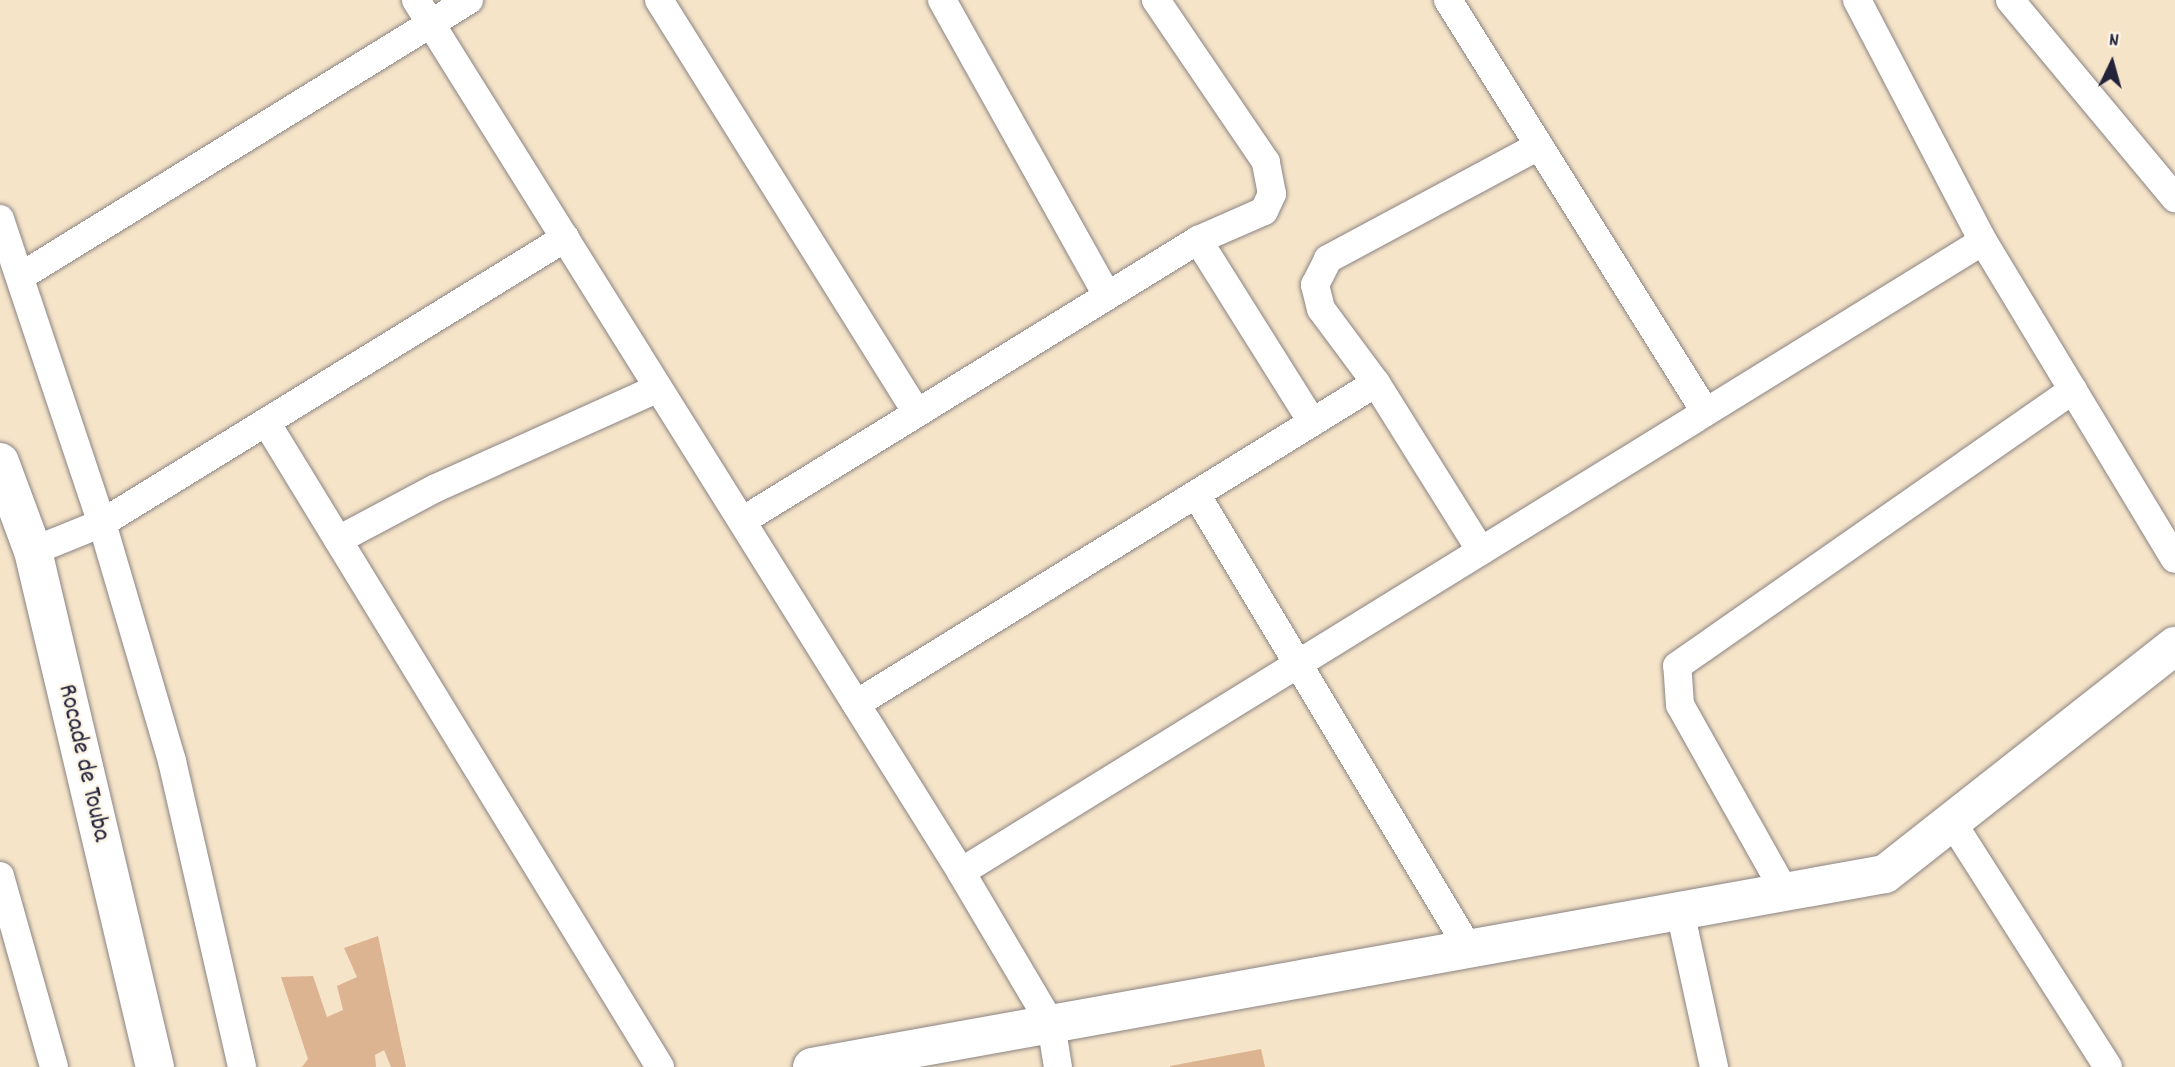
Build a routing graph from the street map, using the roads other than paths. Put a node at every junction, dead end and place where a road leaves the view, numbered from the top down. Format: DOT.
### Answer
graph roads {
  1 [pos="416,0"];
  2 [pos="469,0"];
  3 [pos="659,0"];
  4 [pos="1156,0"];
  5 [pos="1448,0"];
  6 [pos="1857,0"];
  7 [pos="2010,0"];
  8 [pos="945,1"];
  9 [pos="431,24"];
  10 [pos="1539,146"];
  11 [pos="2175,198"];
  12 [pos="0,219"];
  13 [pos="565,238"];
  14 [pos="1198,240"];
  15 [pos="1983,241"];
  16 [pos="23,275"];
  17 [pos="1108,295"];
  18 [pos="1376,383"];
  19 [pos="658,388"];
  20 [pos="2073,390"];
  21 [pos="1705,412"];
  22 [pos="918,413"];
  23 [pos="266,422"];
  24 [pos="1312,422"];
  25 [pos="0,462"];
  26 [pos="1196,494"];
  27 [pos="742,521"];
  28 [pos="102,523"];
  29 [pos="338,540"];
  30 [pos="33,551"];
  31 [pos="1481,551"];
  32 [pos="2175,559"];
  33 [pos="2175,646"];
  34 [pos="1301,662"];
  35 [pos="856,704"];
  36 [pos="1952,822"];
  37 [pos="961,872"];
  38 [pos="0,876"];
  39 [pos="1785,892"];
  40 [pos="1680,911"];
  41 [pos="1469,948"];
  42 [pos="1051,1024"];
  43 [pos="2101,1064"];
  44 [pos="54,1067"];
  45 [pos="155,1067"];
  46 [pos="242,1067"];
  47 [pos="660,1067"];
  48 [pos="812,1067"];
  49 [pos="1058,1067"];
  50 [pos="1714,1067"];
  1 -- 9 [label="street"];
  2 -- 9 [label="street"];
  3 -- 22 [label="street"];
  4 -- 14 [label="street"];
  5 -- 10 [label="street"];
  6 -- 15 [label="street"];
  7 -- 11 [label="street"];
  8 -- 17 [label="street"];
  9 -- 13 [label="street"];
  9 -- 16 [label="street"];
  10 -- 18 [label="street"];
  10 -- 21 [label="street"];
  12 -- 16 [label="street"];
  13 -- 19 [label="street"];
  13 -- 23 [label="street"];
  14 -- 17 [label="street"];
  14 -- 24 [label="street"];
  15 -- 20 [label="street"];
  15 -- 21 [label="street"];
  16 -- 28 [label="street"];
  17 -- 22 [label="street"];
  18 -- 24 [label="street"];
  18 -- 31 [label="street"];
  19 -- 27 [label="street"];
  19 -- 29 [label="street"];
  20 -- 32 [label="street"];
  20 -- 39 [label="street"];
  21 -- 31 [label="street"];
  22 -- 27 [label="street"];
  23 -- 28 [label="street"];
  23 -- 29 [label="street"];
  24 -- 26 [label="street"];
  25 -- 30 [label="main road, Rocade de Touba"];
  26 -- 34 [label="street"];
  26 -- 35 [label="street"];
  27 -- 35 [label="street"];
  28 -- 30 [label="street"];
  28 -- 46 [label="street"];
  29 -- 47 [label="street"];
  30 -- 45 [label="main road, Rocade de Touba"];
  31 -- 34 [label="street"];
  33 -- 36 [label="main road"];
  34 -- 37 [label="street"];
  34 -- 41 [label="street"];
  35 -- 37 [label="street"];
  36 -- 39 [label="main road"];
  36 -- 43 [label="street"];
  37 -- 42 [label="street"];
  38 -- 44 [label="street"];
  39 -- 40 [label="main road"];
  40 -- 41 [label="main road"];
  40 -- 50 [label="street"];
  41 -- 42 [label="main road"];
  42 -- 48 [label="main road"];
  42 -- 49 [label="street"];
}
